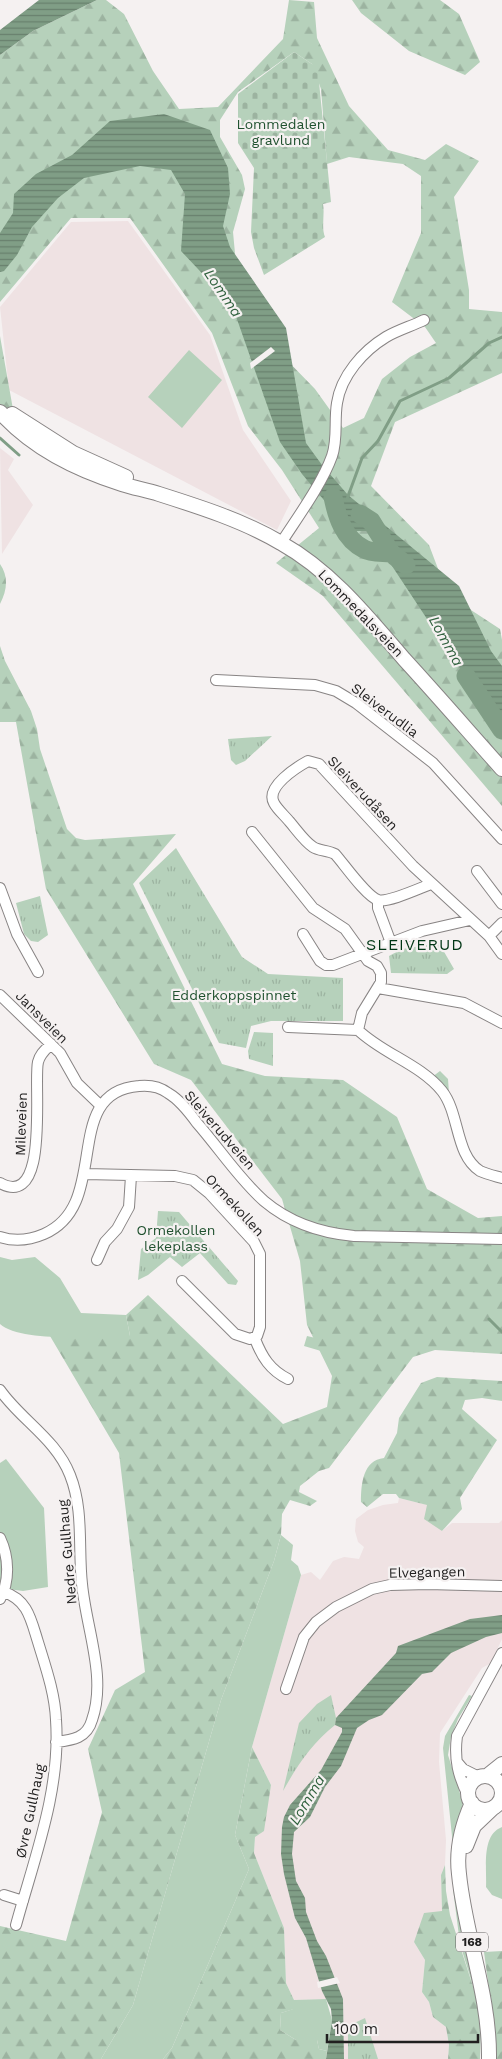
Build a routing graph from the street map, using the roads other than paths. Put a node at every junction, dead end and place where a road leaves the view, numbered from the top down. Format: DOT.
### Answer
graph roads {
  1 [pos="424,320"];
  2 [pos="0,406"];
  3 [pos="0,412"];
  4 [pos="158,493"];
  5 [pos="281,542"];
  6 [pos="216,680"];
  7 [pos="502,769"];
  8 [pos="252,832"];
  9 [pos="502,838"];
  10 [pos="477,872"];
  11 [pos="431,884"];
  12 [pos="0,888"];
  13 [pos="378,900"];
  14 [pos="502,904"];
  15 [pos="470,920"];
  16 [pos="502,923"];
  17 [pos="303,934"];
  18 [pos="489,936"];
  19 [pos="391,943"];
  20 [pos="363,954"];
  21 [pos="502,954"];
  22 [pos="38,972"];
  23 [pos="378,988"];
  24 [pos="0,995"];
  25 [pos="502,1023"];
  26 [pos="288,1027"];
  27 [pos="358,1030"];
  28 [pos="51,1044"];
  29 [pos="101,1106"];
  30 [pos="85,1174"];
  31 [pos="131,1176"];
  32 [pos="502,1178"];
  33 [pos="0,1183"];
  34 [pos="0,1237"];
  35 [pos="502,1239"];
  36 [pos="97,1260"];
  37 [pos="182,1281"];
  38 [pos="255,1338"];
  39 [pos="288,1379"];
  40 [pos="0,1390"];
  41 [pos="0,1538"];
  42 [pos="502,1586"];
  43 [pos="2,1596"];
  44 [pos="502,1653"];
  45 [pos="286,1689"];
  46 [pos="56,1742"];
  47 [pos="457,1762"];
  48 [pos="502,1764"];
  49 [pos="483,1777"];
  50 [pos="501,1782"];
  51 [pos="470,1800"];
  52 [pos="493,1808"];
  53 [pos="462,1889"];
  54 [pos="4,1896"];
  55 [pos="23,1901"];
  56 [pos="16,1925"];
  57 [pos="489,2059"];
  1 -- 5 [label="street"];
  2 -- 4 [label="main road, Lommedalsveien"];
  3 -- 4 [label="main road, Lommedalsveien"];
  4 -- 5 [label="main road, Lommedalsveien"];
  5 -- 7 [label="main road, Lommedalsveien"];
  6 -- 9 [label="street, Sleiverudlia"];
  8 -- 20 [label="street"];
  10 -- 14 [label="street"];
  11 -- 13 [label="street"];
  11 -- 13 [label="street, Sleiverudåsen"];
  11 -- 15 [label="street, Sleiverudåsen"];
  12 -- 22 [label="street"];
  13 -- 19 [label="street"];
  15 -- 18 [label="street, Sleiverudåsen"];
  15 -- 19 [label="street"];
  16 -- 18 [label="street"];
  17 -- 20 [label="street"];
  18 -- 21 [label="street, Sleiverudåsen"];
  19 -- 20 [label="street"];
  20 -- 23 [label="street"];
  23 -- 25 [label="street"];
  23 -- 27 [label="street"];
  24 -- 28 [label="street, Jansveien"];
  26 -- 27 [label="street"];
  27 -- 32 [label="street"];
  28 -- 29 [label="street, Jansveien"];
  28 -- 33 [label="street, Mileveien"];
  29 -- 30 [label="street"];
  29 -- 35 [label="street, Sleiverudveien"];
  30 -- 31 [label="street, Ormekollen"];
  30 -- 34 [label="street"];
  31 -- 36 [label="street"];
  31 -- 38 [label="street, Ormekollen"];
  37 -- 38 [label="street"];
  38 -- 39 [label="street"];
  40 -- 46 [label="street, Nedre Gullhaug"];
  41 -- 43 [label="street"];
  42 -- 45 [label="street, Elvegangen"];
  43 -- 46 [label="street, Øvre Gullhaug"];
  44 -- 47 [label="street"];
  46 -- 55 [label="street, Øvre Gullhaug"];
  47 -- 49 [label="street"];
  47 -- 51 [label="street"];
  48 -- 49 [label="main road, 168"];
  49 -- 50 [label="main road, 168"];
  49 -- 51 [label="main road, 168"];
  50 -- 52 [label="main road, 168"];
  51 -- 52 [label="main road"];
  51 -- 53 [label="main road, 168"];
  52 -- 53 [label="main road, 168"];
  53 -- 57 [label="main road, 168"];
  54 -- 55 [label="street"];
  55 -- 56 [label="street, Øvre Gullhaug"];
}
